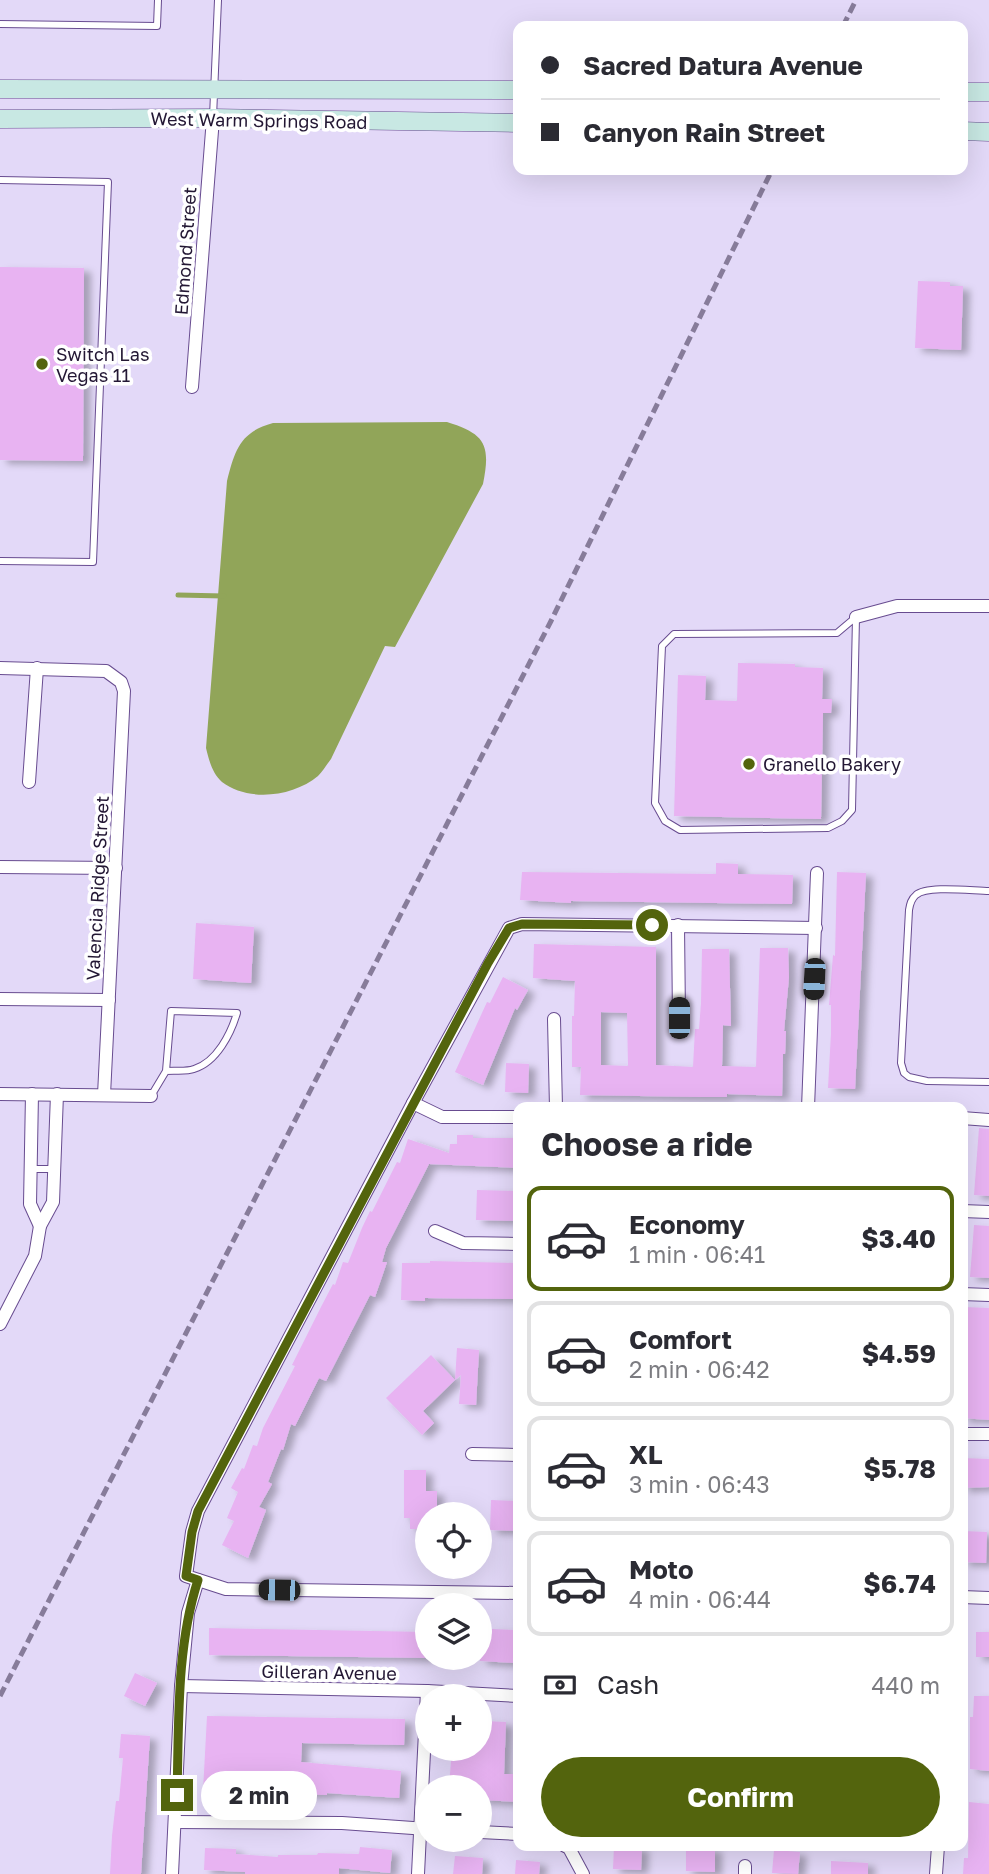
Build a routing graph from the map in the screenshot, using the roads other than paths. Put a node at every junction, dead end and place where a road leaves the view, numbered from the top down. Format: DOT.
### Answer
graph roads {
  1 [pos="158,0"];
  2 [pos="218,0"];
  3 [pos="0,24"];
  4 [pos="0,89"];
  5 [pos="213,90"];
  6 [pos="513,90"];
  7 [pos="968,92"];
  8 [pos="989,92"];
  9 [pos="213,118"];
  10 [pos="0,119"];
  11 [pos="513,124"];
  12 [pos="968,131"];
  13 [pos="989,132"];
  14 [pos="0,180"];
  15 [pos="192,387"];
  16 [pos="0,561"];
  17 [pos="989,606"];
  18 [pos="856,617"];
  19 [pos="0,668"];
  20 [pos="37,668"];
  21 [pos="29,782"];
  22 [pos="0,867"];
  23 [pos="116,868"];
  24 [pos="817,873"];
  25 [pos="989,891"];
  26 [pos="678,925"];
  27 [pos="816,928"];
  28 [pos="0,999"];
  29 [pos="109,1000"];
  30 [pos="679,1018"];
  31 [pos="554,1019"];
  32 [pos="166,1071"];
  33 [pos="989,1082"];
  34 [pos="0,1094"];
  35 [pos="33,1094"];
  36 [pos="57,1094"];
  37 [pos="104,1095"];
  38 [pos="151,1096"];
  39 [pos="556,1102"];
  40 [pos="808,1102"];
  41 [pos="413,1103"];
  42 [pos="513,1117"];
  43 [pos="968,1118"];
  44 [pos="989,1120"];
  45 [pos="32,1169"];
  46 [pos="54,1169"];
  47 [pos="968,1211"];
  48 [pos="989,1212"];
  49 [pos="40,1226"];
  50 [pos="435,1231"];
  51 [pos="513,1244"];
  52 [pos="968,1294"];
  53 [pos="989,1295"];
  54 [pos="0,1324"];
  55 [pos="968,1434"];
  56 [pos="989,1434"];
  57 [pos="472,1454"];
  58 [pos="513,1455"];
  59 [pos="192,1578"];
  60 [pos="513,1593"];
  61 [pos="968,1597"];
  62 [pos="989,1598"];
  63 [pos="181,1686"];
  64 [pos="415,1691"];
  65 [pos="492,1695"];
  66 [pos="513,1696"];
  67 [pos="176,1822"];
  68 [pos="415,1828"];
  69 [pos="492,1833"];
  70 [pos="513,1834"];
  71 [pos="569,1851"];
  72 [pos="938,1851"];
  73 [pos="421,1852"];
  74 [pos="172,1874"];
  75 [pos="418,1874"];
  76 [pos="583,1874"];
  77 [pos="936,1874"];
  1 -- 3 [label="lane"];
  2 -- 5 [label="lane"];
  4 -- 5 [label="main road, West Warm Springs Road"];
  5 -- 6 [label="main road, West Warm Springs Road"];
  5 -- 9 [label="lane"];
  7 -- 8 [label="main road"];
  9 -- 10 [label="main road, West Warm Springs Road"];
  9 -- 11 [label="main road, West Warm Springs Road"];
  9 -- 15 [label="street, Edmond Street"];
  12 -- 13 [label="main road"];
  14 -- 16 [label="lane"];
  17 -- 18 [label="street"];
  18 -- 18 [label="lane"];
  19 -- 20 [label="street"];
  20 -- 21 [label="street"];
  20 -- 23 [label="street, Valencia Ridge Street"];
  22 -- 23 [label="street"];
  23 -- 29 [label="street, Valencia Ridge Street"];
  24 -- 27 [label="street"];
  25 -- 33 [label="lane"];
  26 -- 27 [label="street"];
  26 -- 30 [label="street"];
  26 -- 41 [label="street"];
  27 -- 40 [label="street"];
  28 -- 29 [label="street"];
  29 -- 37 [label="street, Valencia Ridge Street"];
  31 -- 39 [label="street"];
  32 -- 32 [label="lane"];
  32 -- 38 [label="lane"];
  34 -- 35 [label="street"];
  35 -- 36 [label="street"];
  35 -- 45 [label="street"];
  36 -- 37 [label="street"];
  36 -- 46 [label="street"];
  37 -- 38 [label="street"];
  41 -- 42 [label="street"];
  41 -- 59 [label="street"];
  43 -- 44 [label="street"];
  45 -- 46 [label="lane"];
  45 -- 49 [label="street"];
  46 -- 49 [label="street"];
  47 -- 48 [label="street"];
  49 -- 54 [label="street"];
  50 -- 51 [label="street"];
  52 -- 53 [label="street"];
  55 -- 56 [label="street"];
  57 -- 58 [label="street"];
  59 -- 60 [label="street"];
  59 -- 63 [label="street"];
  61 -- 62 [label="street"];
  63 -- 64 [label="street, Gilleran Avenue"];
  63 -- 67 [label="street"];
  65 -- 66 [label="street, Gilleran Avenue"];
  67 -- 68 [label="street"];
  67 -- 74 [label="street"];
  69 -- 70 [label="street"];
  71 -- 76 [label="street"];
  72 -- 77 [label="street"];
  73 -- 75 [label="street"];
}
